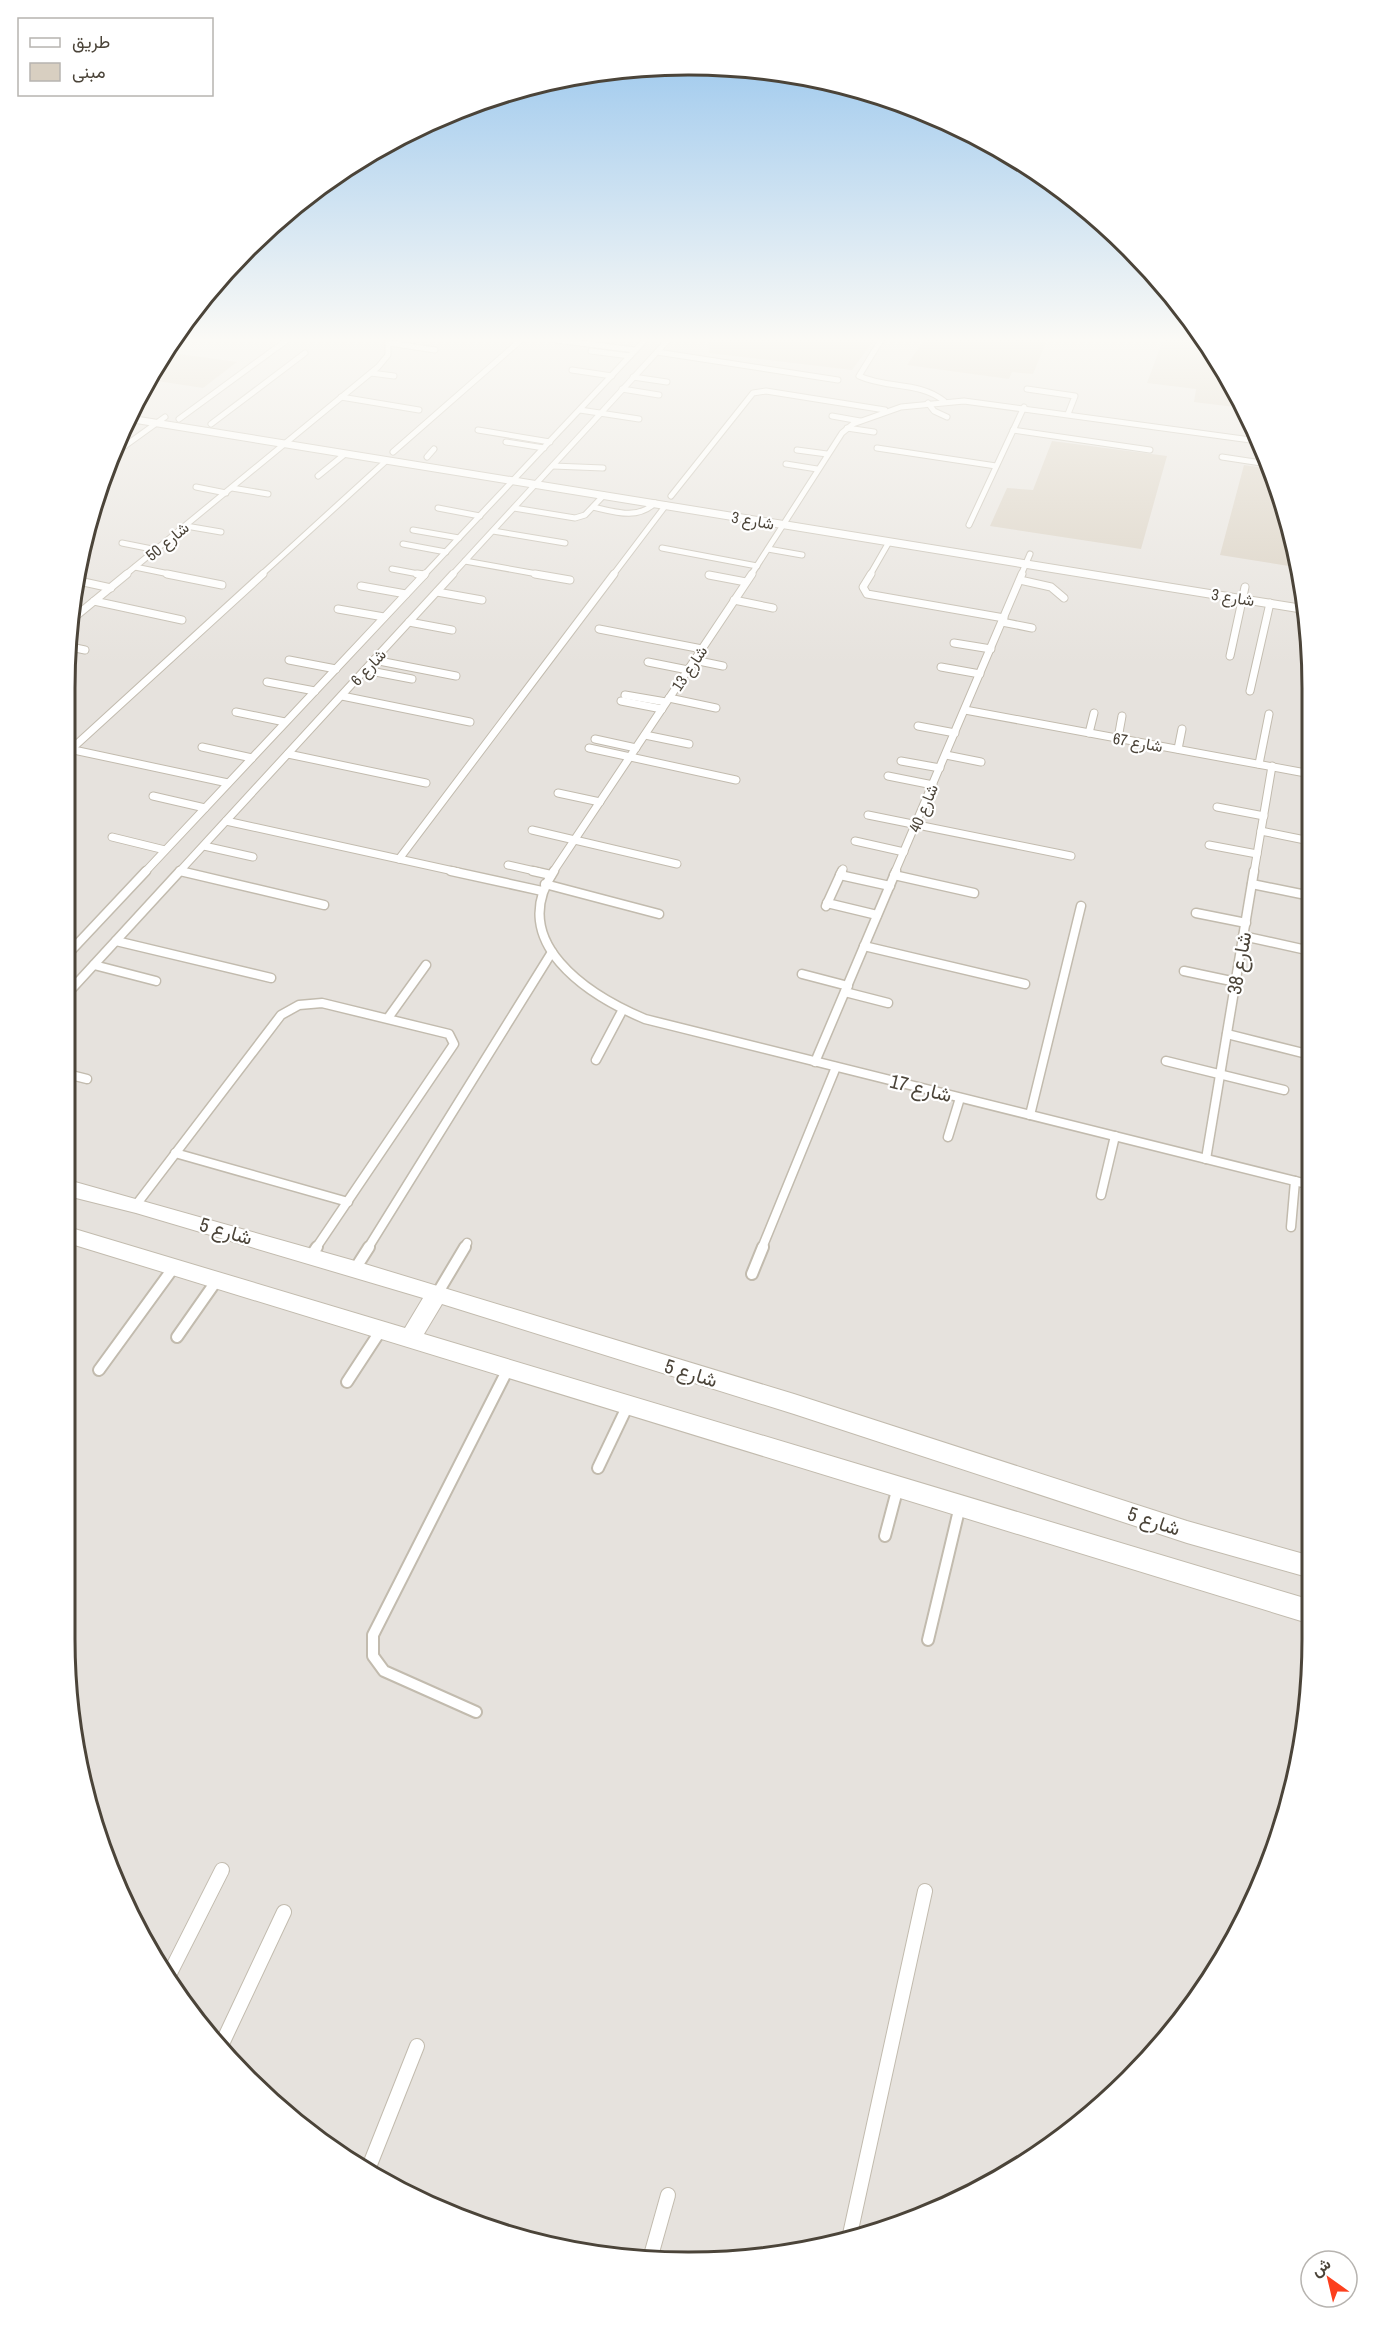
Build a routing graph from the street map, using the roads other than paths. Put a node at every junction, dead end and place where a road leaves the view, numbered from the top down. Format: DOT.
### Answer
graph roads {
  1 [pos="544,448"];
  2 [pos="279,449"];
  3 [pos="323,449"];
  4 [pos="343,449"];
  5 [pos="398,449"];
  6 [pos="568,449"];
  7 [pos="707,449"];
  8 [pos="830,449"];
  9 [pos="881,449"];
  10 [pos="1004,449"];
  11 [pos="1140,449"];
  12 [pos="797,450"];
  13 [pos="1150,450"];
  14 [pos="345,454"];
  15 [pos="826,454"];
  16 [pos="390,456"];
  17 [pos="1222,457"];
  18 [pos="1258,463"];
  19 [pos="786,464"];
  20 [pos="996,466"];
  21 [pos="603,468"];
  22 [pos="818,469"];
  23 [pos="544,475"];
  24 [pos="318,476"];
  25 [pos="517,476"];
  26 [pos="196,487"];
  27 [pos="232,488"];
  28 [pos="226,492"];
  29 [pos="268,494"];
  30 [pos="604,495"];
  31 [pos="664,501"];
  32 [pos="592,507"];
  33 [pos="438,508"];
  34 [pos="514,508"];
  35 [pos="480,516"];
  36 [pos="787,520"];
  37 [pos="969,525"];
  38 [pos="186,526"];
  39 [pos="413,530"];
  40 [pos="493,531"];
  41 [pos="221,532"];
  42 [pos="459,538"];
  43 [pos="889,542"];
  44 [pos="122,543"];
  45 [pos="565,543"];
  46 [pos="403,544"];
  47 [pos="662,548"];
  48 [pos="768,549"];
  49 [pos="157,550"];
  50 [pos="446,552"];
  51 [pos="802,555"];
  52 [pos="1029,559"];
  53 [pos="465,561"];
  54 [pos="757,566"];
  55 [pos="135,567"];
  56 [pos="392,569"];
  57 [pos="424,575"];
  58 [pos="709,575"];
  59 [pos="570,580"];
  60 [pos="1020,580"];
  61 [pos="85,582"];
  62 [pos="746,582"];
  63 [pos="222,585"];
  64 [pos="361,586"];
  65 [pos="111,588"];
  66 [pos="437,592"];
  67 [pos="1243,593"];
  68 [pos="406,594"];
  69 [pos="101,596"];
  70 [pos="1295,596"];
  71 [pos="1064,598"];
  72 [pos="482,600"];
  73 [pos="734,600"];
  74 [pos="94,601"];
  75 [pos="1270,603"];
  76 [pos="773,608"];
  77 [pos="1297,608"];
  78 [pos="338,609"];
  79 [pos="80,613"];
  80 [pos="188,615"];
  81 [pos="384,617"];
  82 [pos="182,620"];
  83 [pos="1003,620"];
  84 [pos="409,622"];
  85 [pos="1032,628"];
  86 [pos="599,629"];
  87 [pos="452,630"];
  88 [pos="954,643"];
  89 [pos="76,648"];
  90 [pos="702,649"];
  91 [pos="991,649"];
  92 [pos="85,650"];
  93 [pos="1230,656"];
  94 [pos="289,660"];
  95 [pos="374,660"];
  96 [pos="694,660"];
  97 [pos="648,662"];
  98 [pos="723,666"];
  99 [pos="941,667"];
  100 [pos="336,669"];
  101 [pos="365,670"];
  102 [pos="688,670"];
  103 [pos="980,674"];
  104 [pos="456,676"];
  105 [pos="412,679"];
  106 [pos="267,682"];
  107 [pos="315,691"];
  108 [pos="1250,691"];
  109 [pos="342,696"];
  110 [pos="623,698"];
  111 [pos="666,703"];
  112 [pos="716,708"];
  113 [pos="965,710"];
  114 [pos="236,712"];
  115 [pos="1094,713"];
  116 [pos="1269,714"];
  117 [pos="1122,716"];
  118 [pos="285,722"];
  119 [pos="470,722"];
  120 [pos="918,726"];
  121 [pos="1182,729"];
  122 [pos="955,733"];
  123 [pos="1089,733"];
  124 [pos="645,735"];
  125 [pos="1118,738"];
  126 [pos="595,739"];
  127 [pos="689,744"];
  128 [pos="75,745"];
  129 [pos="202,747"];
  130 [pos="589,748"];
  131 [pos="636,748"];
  132 [pos="1178,749"];
  133 [pos="75,752"];
  134 [pos="288,754"];
  135 [pos="946,755"];
  136 [pos="630,756"];
  137 [pos="252,758"];
  138 [pos="902,761"];
  139 [pos="981,762"];
  140 [pos="1259,764"];
  141 [pos="1272,766"];
  142 [pos="940,768"];
  143 [pos="1302,772"];
  144 [pos="888,776"];
  145 [pos="736,780"];
  146 [pos="228,783"];
  147 [pos="426,783"];
  148 [pos="933,785"];
  149 [pos="558,793"];
  150 [pos="153,796"];
  151 [pos="600,801"];
  152 [pos="1217,807"];
  153 [pos="205,808"];
  154 [pos="868,815"];
  155 [pos="1263,816"];
  156 [pos="226,821"];
  157 [pos="916,825"];
  158 [pos="532,830"];
  159 [pos="1261,831"];
  160 [pos="112,837"];
  161 [pos="1302,839"];
  162 [pos="574,840"];
  163 [pos="855,841"];
  164 [pos="1209,845"];
  165 [pos="204,846"];
  166 [pos="165,850"];
  167 [pos="904,852"];
  168 [pos="1257,854"];
  169 [pos="1071,856"];
  170 [pos="253,857"];
  171 [pos="399,859"];
  172 [pos="677,864"];
  173 [pos="508,865"];
  174 [pos="180,871"];
  175 [pos="551,875"];
  176 [pos="894,875"];
  177 [pos="1252,884"];
  178 [pos="890,886"];
  179 [pos="544,887"];
  180 [pos="974,892"];
  181 [pos="1302,894"];
  182 [pos="324,905"];
  183 [pos="1081,906"];
  184 [pos="1196,913"];
  185 [pos="659,915"];
  186 [pos="877,915"];
  187 [pos="1246,923"];
  188 [pos="1244,936"];
  189 [pos="116,941"];
  190 [pos="75,946"];
  191 [pos="864,946"];
  192 [pos="1302,949"];
  193 [pos="552,952"];
  194 [pos="94,965"];
  195 [pos="426,965"];
  196 [pos="1184,971"];
  197 [pos="802,974"];
  198 [pos="271,978"];
  199 [pos="156,981"];
  200 [pos="1236,982"];
  201 [pos="1025,984"];
  202 [pos="75,985"];
  203 [pos="846,989"];
  204 [pos="888,1003"];
  205 [pos="622,1011"];
  206 [pos="388,1018"];
  207 [pos="1227,1034"];
  208 [pos="1302,1053"];
  209 [pos="596,1060"];
  210 [pos="1166,1061"];
  211 [pos="815,1062"];
  212 [pos="836,1067"];
  213 [pos="1220,1074"];
  214 [pos="75,1076"];
  215 [pos="87,1079"];
  216 [pos="1284,1090"];
  217 [pos="960,1098"];
  218 [pos="1030,1115"];
  219 [pos="1115,1136"];
  220 [pos="948,1137"];
  221 [pos="175,1153"];
  222 [pos="1206,1159"];
  223 [pos="1295,1181"];
  224 [pos="1302,1183"];
  225 [pos="75,1190"];
  226 [pos="1101,1195"];
  227 [pos="348,1202"];
  228 [pos="136,1205"];
  229 [pos="1291,1227"];
  230 [pos="75,1237"];
  231 [pos="467,1243"];
  232 [pos="311,1256"];
  233 [pos="174,1267"];
  234 [pos="355,1269"];
  235 [pos="752,1274"];
  236 [pos="217,1280"];
  237 [pos="437,1294"];
  238 [pos="381,1330"];
  239 [pos="177,1337"];
  240 [pos="410,1339"];
  241 [pos="508,1369"];
  242 [pos="99,1370"];
  243 [pos="347,1382"];
  244 [pos="628,1405"];
  245 [pos="598,1468"];
  246 [pos="898,1487"];
  247 [pos="960,1506"];
  248 [pos="885,1536"];
  249 [pos="1302,1564"];
  250 [pos="1302,1609"];
  251 [pos="928,1640"];
  252 [pos="476,1712"];
  253 [pos="222,1870"];
  254 [pos="924,1891"];
  255 [pos="284,1912"];
  256 [pos="172,1969"];
  257 [pos="224,2039"];
  258 [pos="417,2046"];
  259 [pos="371,2163"];
  260 [pos="668,2195"];
  261 [pos="851,2230"];
  262 [pos="652,2251"];
  1 -- 25 [label="lane, شارع 6"];
  2 -- 27 [label="lane, شارع 50"];
  3 -- 14 [label="street, شارع 3"];
  4 -- 16 [label="street, شارع 3"];
  5 -- 16 [label="lane"];
  6 -- 23 [label="lane, شارع 6"];
  7 -- 31 [label="lane"];
  8 -- 15 [label="lane, شارع 13"];
  9 -- 20 [label="lane"];
  10 -- 20 [label="lane"];
  11 -- 13 [label="lane"];
  12 -- 15 [label="lane"];
  14 -- 16 [label="street, شارع 3"];
  14 -- 24 [label="lane"];
  15 -- 22 [label="lane, شارع 13"];
  16 -- 25 [label="street, شارع 3"];
  16 -- 25 [label="street, شارع 3"];
  16 -- 128 [label="lane"];
  17 -- 18 [label="lane"];
  19 -- 22 [label="lane"];
  20 -- 37 [label="lane"];
  21 -- 23 [label="lane"];
  22 -- 36 [label="lane, شارع 13"];
  23 -- 25 [label="street, شارع 3"];
  23 -- 30 [label="street, شارع 3"];
  23 -- 31 [label="street, شارع 3"];
  23 -- 34 [label="lane, شارع 6"];
  25 -- 35 [label="lane, شارع 6"];
  26 -- 28 [label="lane"];
  27 -- 28 [label="lane, شارع 50"];
  27 -- 29 [label="lane"];
  28 -- 38 [label="lane, شارع 50"];
  30 -- 31 [label="street, شارع 3"];
  30 -- 32 [label="lane"];
  31 -- 32 [label="lane"];
  31 -- 36 [label="street, شارع 3"];
  31 -- 171 [label="lane"];
  32 -- 34 [label="lane"];
  33 -- 35 [label="lane"];
  34 -- 40 [label="lane, شارع 6"];
  35 -- 42 [label="lane, شارع 6"];
  36 -- 43 [label="street, شارع 3"];
  36 -- 48 [label="lane, شارع 13"];
  36 -- 52 [label="street, شارع 3"];
  38 -- 41 [label="lane"];
  38 -- 49 [label="lane, شارع 50"];
  39 -- 42 [label="lane"];
  40 -- 45 [label="lane"];
  40 -- 53 [label="lane, شارع 6"];
  42 -- 50 [label="lane, شارع 6"];
  43 -- 52 [label="street, شارع 3"];
  43 -- 83 [label="lane"];
  44 -- 49 [label="lane"];
  46 -- 50 [label="lane"];
  47 -- 54 [label="lane"];
  48 -- 51 [label="lane"];
  48 -- 54 [label="lane, شارع 13"];
  49 -- 55 [label="lane, شارع 50"];
  50 -- 57 [label="lane, شارع 6"];
  52 -- 60 [label="lane, شارع 40"];
  52 -- 67 [label="street, شارع 3"];
  53 -- 59 [label="lane"];
  53 -- 66 [label="lane, شارع 6"];
  54 -- 62 [label="lane, شارع 13"];
  55 -- 63 [label="lane"];
  55 -- 65 [label="lane, شارع 50"];
  56 -- 57 [label="lane"];
  57 -- 68 [label="lane, شارع 6"];
  58 -- 62 [label="lane"];
  60 -- 71 [label="lane"];
  60 -- 83 [label="lane, شارع 40"];
  61 -- 65 [label="lane"];
  62 -- 73 [label="lane, شارع 13"];
  64 -- 68 [label="lane"];
  65 -- 69 [label="lane, شارع 50"];
  66 -- 72 [label="lane"];
  66 -- 84 [label="lane, شارع 6"];
  67 -- 70 [label="street, شارع 3"];
  67 -- 75 [label="street, شارع 3"];
  67 -- 93 [label="lane"];
  68 -- 81 [label="lane, شارع 6"];
  69 -- 74 [label="lane, شارع 50"];
  69 -- 80 [label="lane"];
  73 -- 76 [label="lane"];
  73 -- 90 [label="lane, شارع 13"];
  74 -- 79 [label="lane, شارع 50"];
  74 -- 82 [label="lane"];
  75 -- 77 [label="street, شارع 3"];
  75 -- 108 [label="lane"];
  78 -- 81 [label="lane"];
  81 -- 100 [label="lane, شارع 6"];
  83 -- 85 [label="lane"];
  83 -- 91 [label="lane, شارع 40"];
  84 -- 87 [label="lane"];
  84 -- 95 [label="lane, شارع 6"];
  86 -- 90 [label="lane"];
  88 -- 91 [label="lane"];
  89 -- 92 [label="lane"];
  90 -- 96 [label="lane, شارع 13"];
  91 -- 103 [label="lane, شارع 40"];
  94 -- 100 [label="lane"];
  95 -- 101 [label="lane, شارع 6"];
  95 -- 104 [label="lane"];
  96 -- 98 [label="lane"];
  96 -- 102 [label="lane, شارع 13"];
  97 -- 102 [label="lane"];
  99 -- 103 [label="lane"];
  100 -- 107 [label="lane, شارع 6"];
  101 -- 105 [label="lane"];
  101 -- 109 [label="lane, شارع 6"];
  102 -- 111 [label="lane, شارع 13"];
  103 -- 113 [label="lane, شارع 40"];
  106 -- 107 [label="lane"];
  107 -- 118 [label="lane, شارع 6"];
  109 -- 119 [label="lane"];
  109 -- 134 [label="lane, شارع 6"];
  110 -- 111 [label="lane"];
  111 -- 112 [label="lane"];
  111 -- 124 [label="lane, شارع 13"];
  113 -- 122 [label="lane, شارع 40"];
  113 -- 123 [label="lane, شارع 67"];
  114 -- 118 [label="lane"];
  115 -- 123 [label="lane"];
  116 -- 140 [label="lane"];
  117 -- 125 [label="lane"];
  118 -- 137 [label="lane, شارع 6"];
  120 -- 122 [label="lane"];
  121 -- 132 [label="lane"];
  122 -- 135 [label="lane, شارع 40"];
  123 -- 125 [label="lane, شارع 67"];
  124 -- 127 [label="lane"];
  124 -- 131 [label="lane, شارع 13"];
  125 -- 132 [label="lane, شارع 67"];
  126 -- 131 [label="lane"];
  129 -- 137 [label="lane"];
  130 -- 136 [label="lane"];
  131 -- 136 [label="lane, شارع 13"];
  132 -- 140 [label="lane, شارع 67"];
  133 -- 146 [label="lane"];
  134 -- 147 [label="lane"];
  134 -- 156 [label="lane, شارع 6"];
  135 -- 139 [label="lane"];
  135 -- 142 [label="lane, شارع 40"];
  136 -- 145 [label="lane"];
  136 -- 151 [label="lane, شارع 13"];
  137 -- 146 [label="lane, شارع 6"];
  138 -- 142 [label="lane"];
  140 -- 141 [label="lane, شارع 67"];
  141 -- 143 [label="lane, شارع 67"];
  141 -- 155 [label="lane, شارع 38"];
  142 -- 148 [label="lane, شارع 40"];
  144 -- 148 [label="lane"];
  146 -- 153 [label="lane, شارع 6"];
  148 -- 157 [label="lane, شارع 40"];
  149 -- 151 [label="lane"];
  150 -- 153 [label="lane"];
  151 -- 162 [label="lane, شارع 13"];
  152 -- 155 [label="lane"];
  153 -- 166 [label="lane, شارع 6"];
  154 -- 157 [label="lane"];
  155 -- 159 [label="lane, شارع 38"];
  156 -- 165 [label="lane, شارع 6"];
  156 -- 171 [label="lane"];
  157 -- 167 [label="lane, شارع 40"];
  157 -- 169 [label="lane"];
  158 -- 162 [label="lane"];
  159 -- 161 [label="lane"];
  159 -- 168 [label="lane, شارع 38"];
  160 -- 166 [label="lane"];
  162 -- 172 [label="lane"];
  162 -- 175 [label="lane, شارع 13"];
  163 -- 167 [label="lane"];
  164 -- 168 [label="lane"];
  165 -- 170 [label="lane"];
  165 -- 174 [label="lane, شارع 6"];
  166 -- 190 [label="lane, شارع 6"];
  167 -- 176 [label="lane, شارع 40"];
  168 -- 177 [label="lane, شارع 38"];
  171 -- 179 [label="lane"];
  173 -- 175 [label="lane"];
  174 -- 182 [label="lane"];
  174 -- 189 [label="lane, شارع 6"];
  175 -- 179 [label="lane, شارع 13"];
  176 -- 178 [label="lane, شارع 40"];
  176 -- 180 [label="lane"];
  177 -- 181 [label="lane"];
  177 -- 187 [label="lane, شارع 38"];
  178 -- 186 [label="lane, شارع 40"];
  178 -- 186 [label="lane"];
  179 -- 185 [label="lane"];
  179 -- 193 [label="lane"];
  183 -- 218 [label="lane"];
  184 -- 187 [label="lane"];
  186 -- 191 [label="lane, شارع 40"];
  187 -- 188 [label="lane, شارع 38"];
  188 -- 192 [label="lane"];
  188 -- 200 [label="lane, شارع 38"];
  189 -- 194 [label="lane, شارع 6"];
  189 -- 198 [label="lane"];
  191 -- 201 [label="lane"];
  191 -- 203 [label="lane, شارع 40"];
  193 -- 205 [label="lane, شارع 17"];
  193 -- 234 [label="lane"];
  194 -- 199 [label="lane"];
  194 -- 202 [label="lane, شارع 6"];
  195 -- 206 [label="lane"];
  196 -- 200 [label="lane"];
  197 -- 203 [label="lane"];
  200 -- 207 [label="lane, شارع 38"];
  203 -- 204 [label="lane"];
  203 -- 211 [label="lane, شارع 40"];
  205 -- 209 [label="lane"];
  205 -- 211 [label="lane, شارع 17"];
  206 -- 221 [label="lane"];
  206 -- 227 [label="lane"];
  207 -- 208 [label="lane"];
  207 -- 213 [label="lane, شارع 38"];
  210 -- 213 [label="lane"];
  211 -- 212 [label="lane, شارع 17"];
  212 -- 217 [label="lane, شارع 17"];
  212 -- 235 [label="lane"];
  213 -- 216 [label="lane"];
  213 -- 222 [label="lane, شارع 38"];
  214 -- 215 [label="lane"];
  217 -- 218 [label="lane, شارع 17"];
  217 -- 220 [label="lane"];
  218 -- 219 [label="lane, شارع 17"];
  219 -- 222 [label="lane, شارع 17"];
  219 -- 226 [label="lane"];
  221 -- 227 [label="lane"];
  221 -- 228 [label="lane"];
  222 -- 223 [label="lane, شارع 17"];
  223 -- 224 [label="lane, شارع 17"];
  223 -- 229 [label="lane"];
  225 -- 228 [label="street, شارع 5"];
  227 -- 232 [label="lane"];
  228 -- 232 [label="street, شارع 5"];
  230 -- 233 [label="street, شارع 5"];
  231 -- 237 [label="lane"];
  232 -- 234 [label="street, شارع 5"];
  233 -- 236 [label="street, شارع 5"];
  233 -- 242 [label="lane"];
  234 -- 237 [label="street, شارع 5"];
  236 -- 238 [label="street, شارع 5"];
  236 -- 239 [label="lane"];
  237 -- 240 [label="street"];
  237 -- 249 [label="street, شارع 5"];
  238 -- 240 [label="street, شارع 5"];
  238 -- 243 [label="lane"];
  240 -- 241 [label="street, شارع 5"];
  241 -- 244 [label="street, شارع 5"];
  241 -- 252 [label="lane"];
  244 -- 245 [label="lane"];
  244 -- 246 [label="street, شارع 5"];
  246 -- 247 [label="street, شارع 5"];
  246 -- 248 [label="lane"];
  247 -- 250 [label="street, شارع 5"];
  247 -- 251 [label="lane"];
  253 -- 256 [label="lane"];
  254 -- 261 [label="lane"];
  255 -- 257 [label="lane"];
  258 -- 259 [label="lane"];
  260 -- 262 [label="lane"];
}
